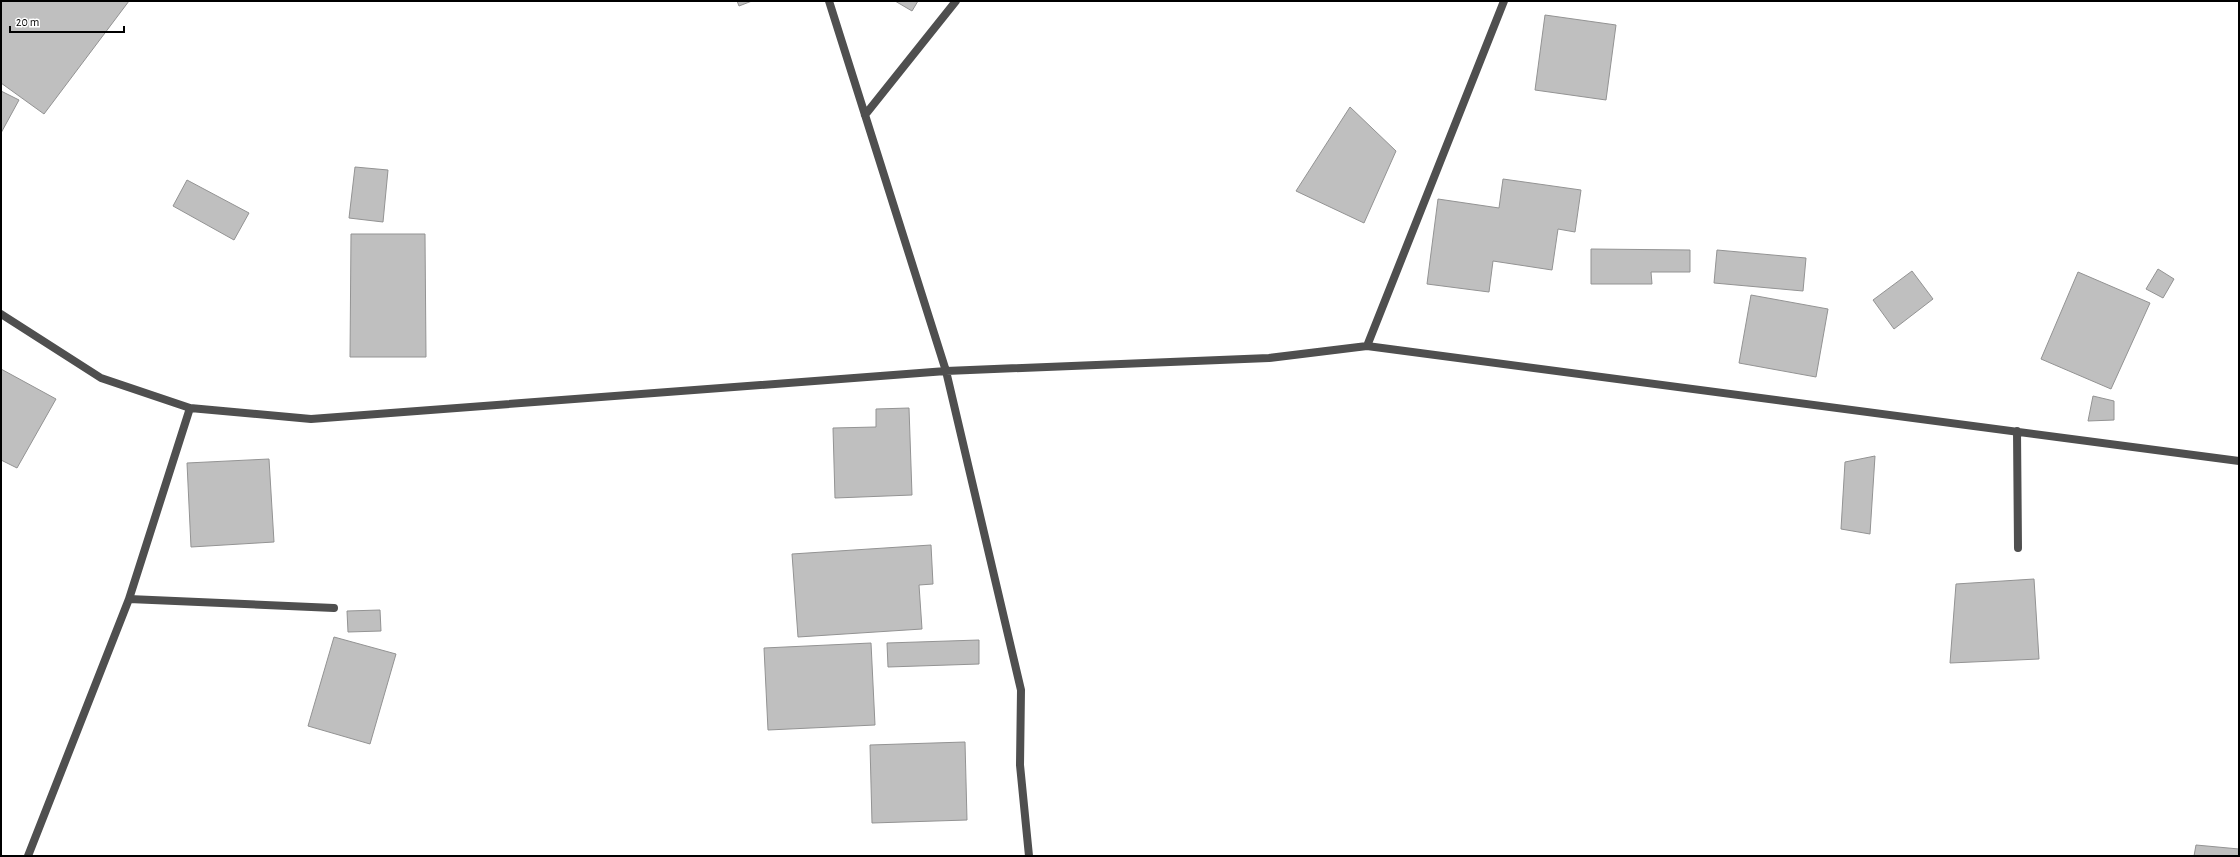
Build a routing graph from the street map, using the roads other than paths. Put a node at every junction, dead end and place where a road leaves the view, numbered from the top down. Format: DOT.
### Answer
graph roads {
  1 [pos="829,1"];
  2 [pos="956,1"];
  3 [pos="1504,1"];
  4 [pos="865,115"];
  5 [pos="1,314"];
  6 [pos="1367,346"];
  7 [pos="946,371"];
  8 [pos="190,408"];
  9 [pos="2017,432"];
  10 [pos="2239,461"];
  11 [pos="2018,548"];
  12 [pos="129,599"];
  13 [pos="334,608"];
  14 [pos="28,856"];
  15 [pos="1029,856"];
  1 -- 4 [label="street"];
  2 -- 4 [label="street"];
  3 -- 6 [label="street"];
  4 -- 7 [label="street"];
  5 -- 8 [label="street"];
  6 -- 7 [label="street"];
  6 -- 9 [label="street"];
  7 -- 8 [label="street"];
  7 -- 15 [label="street"];
  8 -- 12 [label="street"];
  9 -- 10 [label="street"];
  9 -- 11 [label="street"];
  12 -- 13 [label="street"];
  12 -- 14 [label="street"];
}
